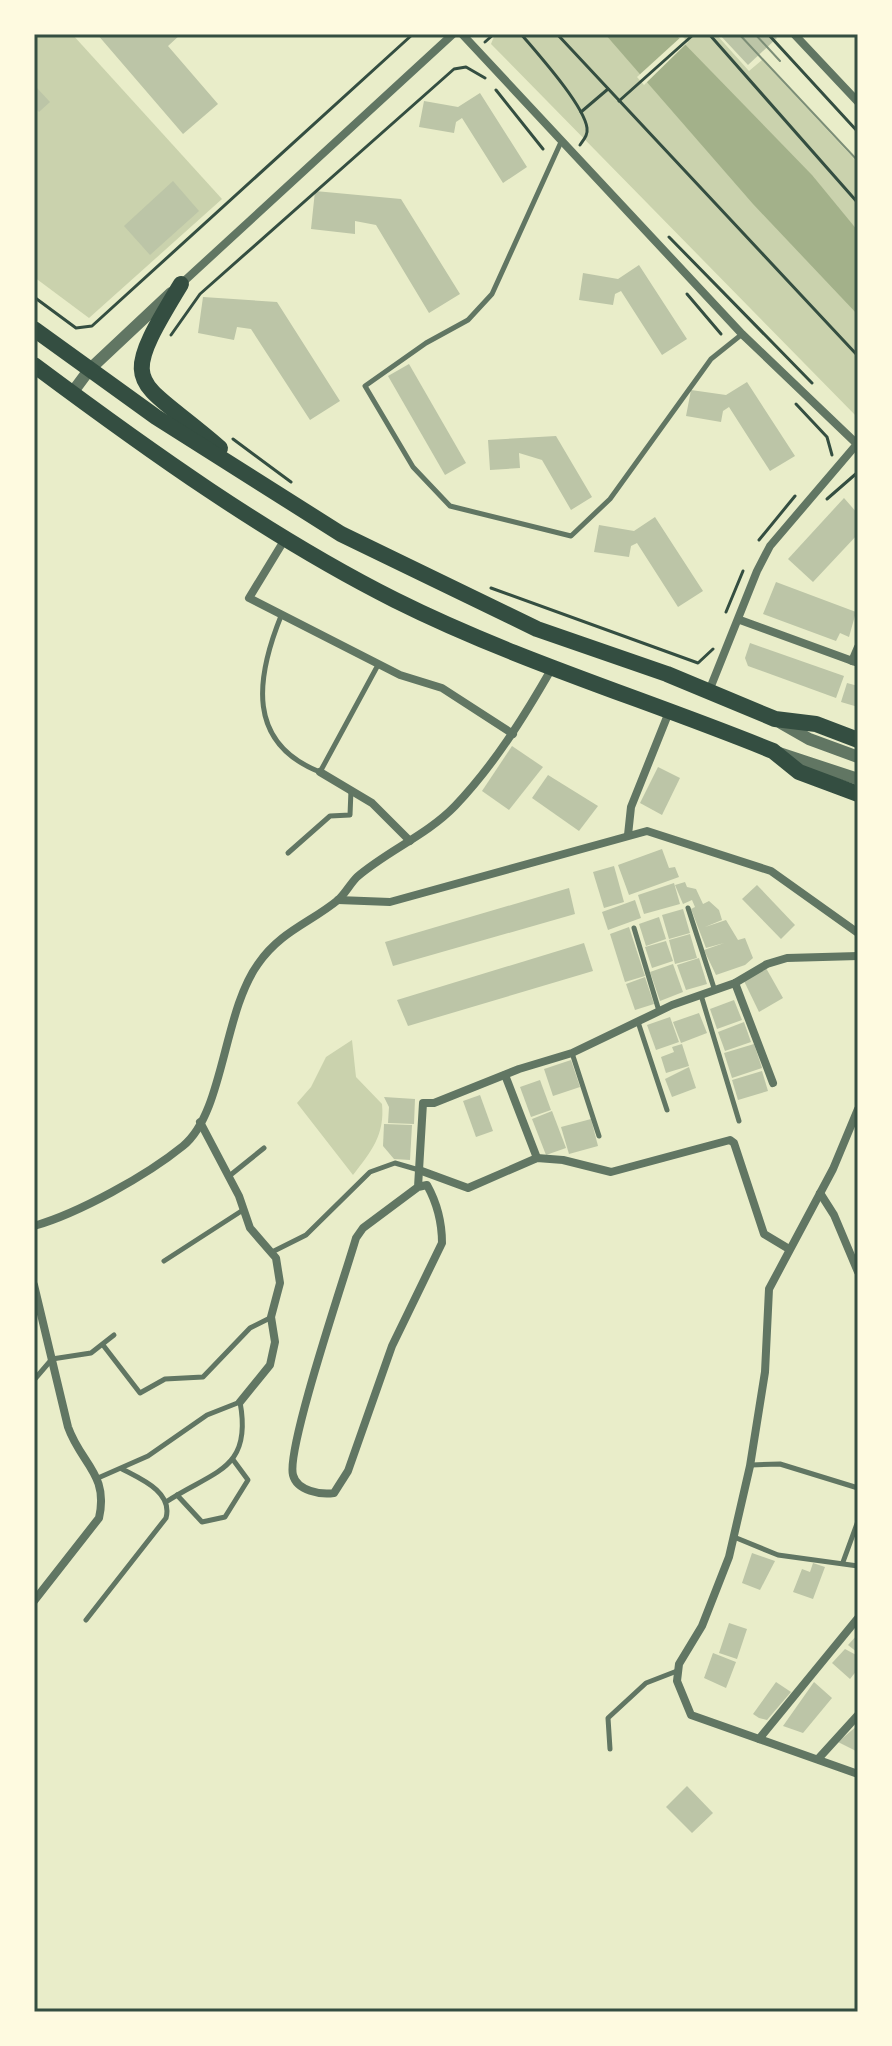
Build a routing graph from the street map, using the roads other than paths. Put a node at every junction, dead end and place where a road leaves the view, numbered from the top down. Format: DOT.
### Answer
graph roads {
  1 [pos="453,34"];
  2 [pos="462,34"];
  3 [pos="794,34"];
  4 [pos="858,102"];
  5 [pos="561,142"];
  6 [pos="181,284"];
  7 [pos="34,329"];
  8 [pos="742,334"];
  9 [pos="34,365"];
  10 [pos="89,370"];
  11 [pos="72,393"];
  12 [pos="858,445"];
  13 [pos="261,483"];
  14 [pos="285,538"];
  15 [pos="281,616"];
  16 [pos="740,620"];
  17 [pos="858,647"];
  18 [pos="855,662"];
  19 [pos="378,665"];
  20 [pos="552,667"];
  21 [pos="709,692"];
  22 [pos="670,710"];
  23 [pos="775,719"];
  24 [pos="513,734"];
  25 [pos="858,740"];
  26 [pos="773,751"];
  27 [pos="858,757"];
  28 [pos="320,772"];
  29 [pos="858,779"];
  30 [pos="351,789"];
  31 [pos="858,794"];
  32 [pos="628,835"];
  33 [pos="410,841"];
  34 [pos="288,853"];
  35 [pos="338,900"];
  36 [pos="688,908"];
  37 [pos="634,928"];
  38 [pos="858,933"];
  39 [pos="858,956"];
  40 [pos="735,983"];
  41 [pos="714,988"];
  42 [pos="701,994"];
  43 [pos="659,1012"];
  44 [pos="638,1021"];
  45 [pos="572,1053"];
  46 [pos="505,1075"];
  47 [pos="773,1083"];
  48 [pos="858,1109"];
  49 [pos="667,1110"];
  50 [pos="739,1121"];
  51 [pos="200,1122"];
  52 [pos="599,1136"];
  53 [pos="264,1148"];
  54 [pos="537,1158"];
  55 [pos="419,1170"];
  56 [pos="227,1177"];
  57 [pos="418,1187"];
  58 [pos="820,1193"];
  59 [pos="243,1209"];
  60 [pos="34,1226"];
  61 [pos="789,1249"];
  62 [pos="270,1253"];
  63 [pos="164,1261"];
  64 [pos="858,1272"];
  65 [pos="34,1285"];
  66 [pos="271,1317"];
  67 [pos="114,1335"];
  68 [pos="103,1345"];
  69 [pos="52,1359"];
  70 [pos="34,1380"];
  71 [pos="240,1402"];
  72 [pos="234,1461"];
  73 [pos="750,1466"];
  74 [pos="121,1468"];
  75 [pos="98,1478"];
  76 [pos="858,1488"];
  77 [pos="177,1495"];
  78 [pos="166,1502"];
  79 [pos="858,1521"];
  80 [pos="733,1537"];
  81 [pos="843,1562"];
  82 [pos="858,1566"];
  83 [pos="34,1601"];
  84 [pos="858,1618"];
  85 [pos="86,1620"];
  86 [pos="678,1670"];
  87 [pos="858,1715"];
  88 [pos="759,1739"];
  89 [pos="610,1749"];
  90 [pos="818,1759"];
  91 [pos="858,1774"];
  1 -- 6 [label="street"];
  2 -- 5 [label="street"];
  3 -- 4 [label="street"];
  5 -- 8 [label="street"];
  5 -- 8 [label="lane"];
  6 -- 10 [label="street"];
  6 -- 13 [label="main road"];
  7 -- 10 [label="main road"];
  8 -- 12 [label="street"];
  9 -- 11 [label="main road"];
  10 -- 11 [label="street"];
  10 -- 13 [label="main road"];
  11 -- 14 [label="main road"];
  12 -- 16 [label="street"];
  13 -- 21 [label="main road"];
  14 -- 15 [label="street"];
  14 -- 20 [label="main road"];
  15 -- 19 [label="street"];
  15 -- 28 [label="lane"];
  16 -- 18 [label="street"];
  16 -- 21 [label="street"];
  17 -- 18 [label="street"];
  19 -- 24 [label="street"];
  19 -- 28 [label="lane"];
  20 -- 22 [label="main road"];
  20 -- 24 [label="street"];
  21 -- 23 [label="main road"];
  22 -- 26 [label="main road"];
  22 -- 32 [label="street"];
  23 -- 25 [label="main road"];
  23 -- 27 [label="street"];
  24 -- 33 [label="street"];
  26 -- 29 [label="street"];
  26 -- 31 [label="main road"];
  28 -- 30 [label="street"];
  30 -- 33 [label="street"];
  30 -- 34 [label="lane"];
  32 -- 35 [label="street"];
  32 -- 38 [label="street"];
  33 -- 35 [label="street"];
  35 -- 51 [label="street"];
  36 -- 41 [label="lane"];
  37 -- 43 [label="lane"];
  39 -- 40 [label="street"];
  40 -- 41 [label="street"];
  40 -- 47 [label="street"];
  41 -- 42 [label="street"];
  42 -- 43 [label="street"];
  42 -- 50 [label="lane"];
  43 -- 44 [label="street"];
  44 -- 45 [label="street"];
  44 -- 49 [label="lane"];
  45 -- 46 [label="street"];
  45 -- 52 [label="lane"];
  46 -- 54 [label="street"];
  46 -- 55 [label="street"];
  48 -- 58 [label="street"];
  51 -- 56 [label="street"];
  51 -- 60 [label="street"];
  53 -- 56 [label="lane"];
  54 -- 55 [label="street"];
  54 -- 61 [label="street"];
  55 -- 57 [label="street"];
  55 -- 62 [label="lane"];
  56 -- 59 [label="street"];
  57 -- 57 [label="street"];
  58 -- 61 [label="street"];
  58 -- 64 [label="street"];
  59 -- 62 [label="street"];
  59 -- 63 [label="lane"];
  61 -- 73 [label="street"];
  62 -- 66 [label="street"];
  65 -- 69 [label="street"];
  66 -- 68 [label="lane"];
  66 -- 71 [label="street"];
  67 -- 68 [label="lane"];
  68 -- 69 [label="lane"];
  69 -- 70 [label="lane"];
  69 -- 75 [label="street"];
  71 -- 72 [label="lane"];
  71 -- 74 [label="lane"];
  72 -- 77 [label="lane"];
  72 -- 77 [label="lane"];
  73 -- 76 [label="lane"];
  73 -- 80 [label="street"];
  74 -- 75 [label="lane"];
  74 -- 78 [label="lane"];
  75 -- 83 [label="street"];
  77 -- 78 [label="lane"];
  78 -- 85 [label="lane"];
  79 -- 81 [label="lane"];
  80 -- 81 [label="lane"];
  80 -- 86 [label="street"];
  81 -- 82 [label="lane"];
  84 -- 88 [label="street"];
  86 -- 88 [label="street"];
  86 -- 89 [label="lane"];
  87 -- 90 [label="street"];
  88 -- 90 [label="street"];
  90 -- 91 [label="street"];
}
